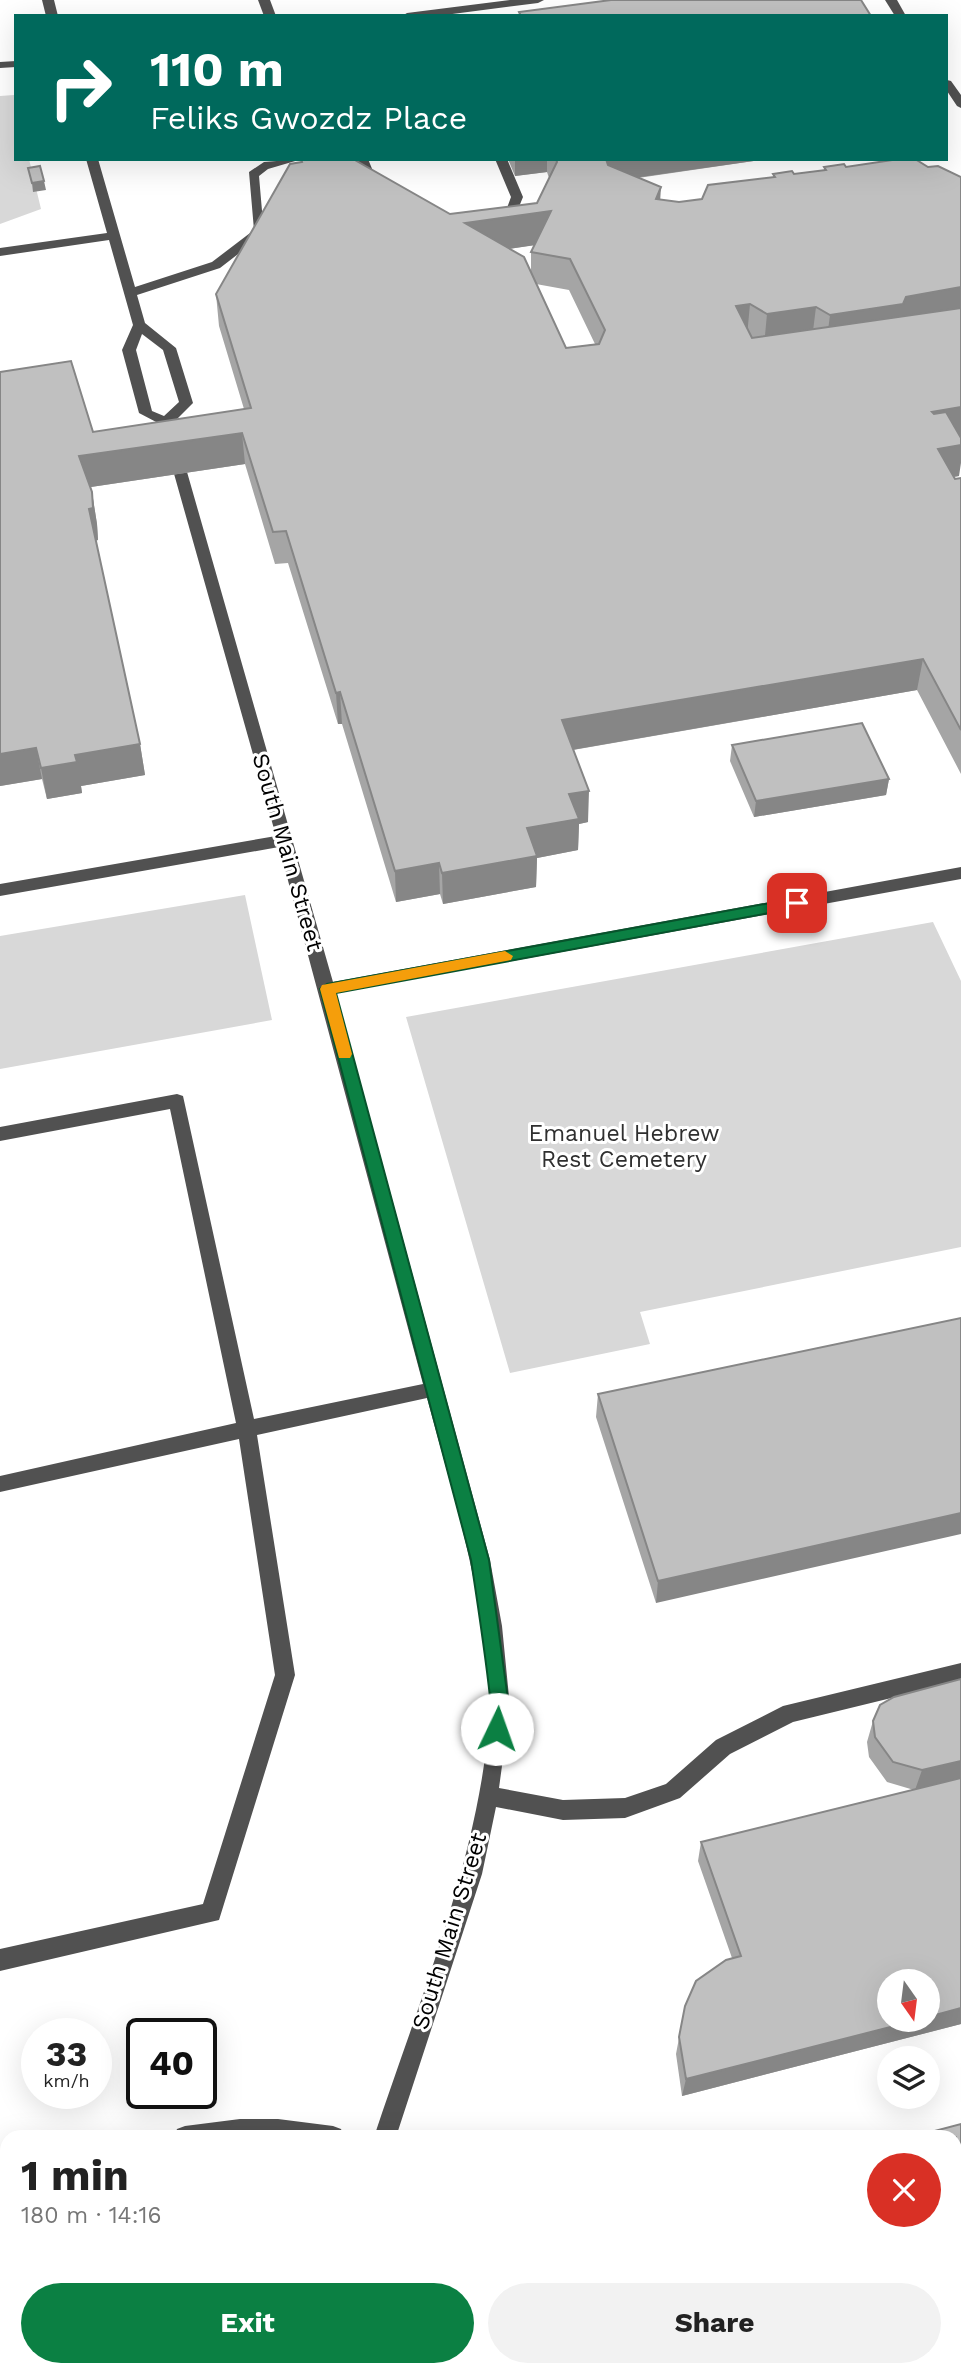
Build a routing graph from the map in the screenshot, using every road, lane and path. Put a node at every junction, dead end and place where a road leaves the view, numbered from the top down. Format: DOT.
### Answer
graph roads {
  1 [pos="538,0"];
  2 [pos="474,4"];
  3 [pos="435,14"];
  4 [pos="948,84"];
  5 [pos="961,104"];
  6 [pos="93,161"];
  7 [pos="287,161"];
  8 [pos="363,161"];
  9 [pos="502,161"];
  10 [pos="387,198"];
  11 [pos="484,229"];
  12 [pos="114,236"];
  13 [pos="0,252"];
  14 [pos="130,293"];
  15 [pos="139,325"];
  16 [pos="166,422"];
  17 [pos="284,840"];
  18 [pos="961,873"];
  19 [pos="0,890"];
  20 [pos="327,989"];
  21 [pos="0,1134"];
  22 [pos="435,1390"];
  23 [pos="247,1429"];
  24 [pos="0,1484"];
  25 [pos="961,1672"];
  26 [pos="488,1796"];
  27 [pos="0,1960"];
  28 [pos="253,2130"];
  29 [pos="283,2130"];
  30 [pos="387,2130"];
  1 -- 2 [label="street"];
  2 -- 3 [label="street"];
  4 -- 5 [label="street"];
  6 -- 12 [label="street"];
  7 -- 14 [label="street"];
  8 -- 10 [label="street"];
  9 -- 11 [label="street"];
  12 -- 13 [label="street"];
  12 -- 14 [label="street"];
  14 -- 15 [label="street"];
  15 -- 16 [label="street"];
  15 -- 16 [label="street"];
  16 -- 17 [label="street, South Main Street"];
  17 -- 19 [label="street"];
  17 -- 20 [label="street, South Main Street"];
  18 -- 20 [label="street"];
  20 -- 22 [label="street, South Main Street"];
  21 -- 23 [label="street"];
  22 -- 23 [label="street"];
  22 -- 26 [label="street, South Main Street"];
  23 -- 24 [label="street"];
  23 -- 27 [label="street"];
  25 -- 26 [label="street"];
  26 -- 30 [label="street, South Main Street"];
  28 -- 29 [label="street"];
}
